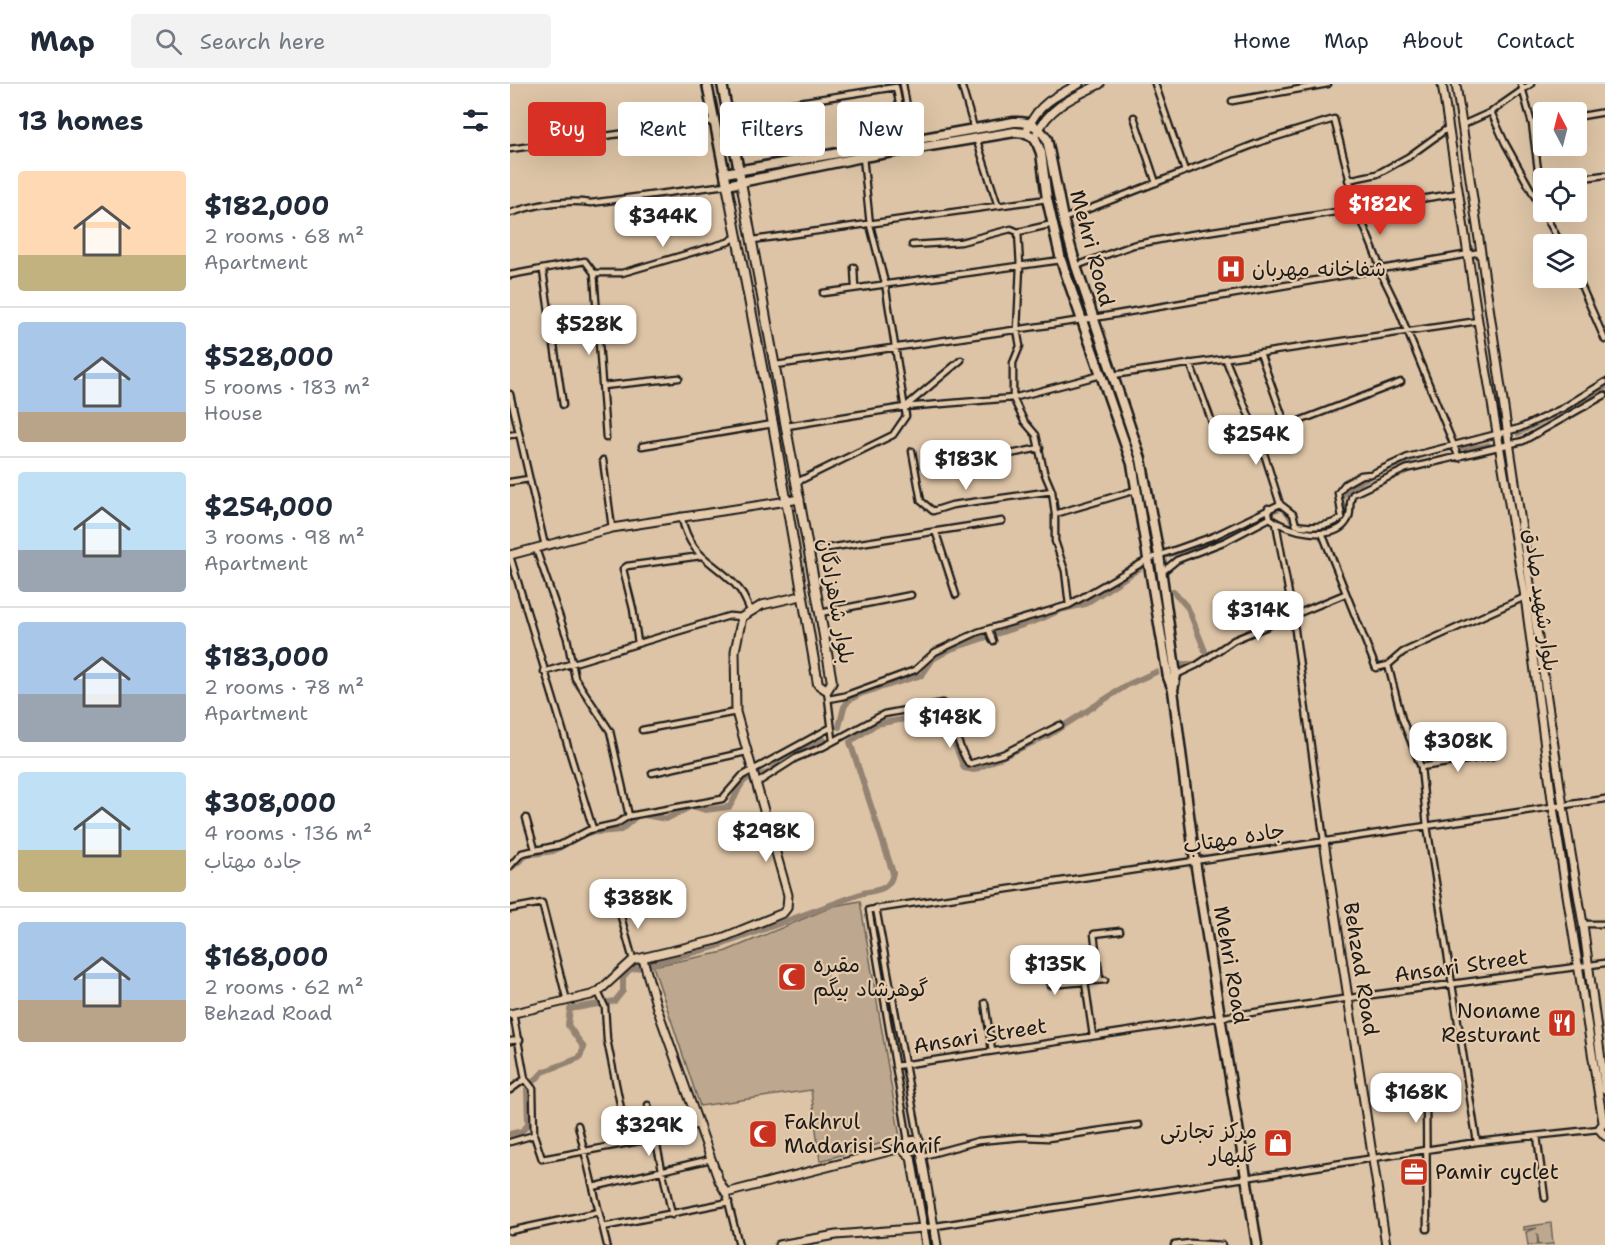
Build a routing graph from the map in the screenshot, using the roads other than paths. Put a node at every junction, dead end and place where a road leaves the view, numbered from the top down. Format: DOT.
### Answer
graph roads {
  1 [pos="707,84"];
  2 [pos="722,84"];
  3 [pos="903,84"];
  4 [pos="961,84"];
  5 [pos="1079,84"];
  6 [pos="1100,84"];
  7 [pos="1155,84"];
  8 [pos="1329,84"];
  9 [pos="1442,84"];
  10 [pos="1456,84"];
  11 [pos="1531,84"];
  12 [pos="895,85"];
  13 [pos="1521,87"];
  14 [pos="1232,101"];
  15 [pos="726,102"];
  16 [pos="794,102"];
  17 [pos="899,102"];
  18 [pos="905,102"];
  19 [pos="1491,112"];
  20 [pos="1605,112"];
  21 [pos="1587,115"];
  22 [pos="1134,117"];
  23 [pos="714,121"];
  24 [pos="1030,123"];
  25 [pos="1532,124"];
  26 [pos="1462,125"];
  27 [pos="1449,127"];
  28 [pos="974,128"];
  29 [pos="1040,128"];
  30 [pos="1026,133"];
  31 [pos="924,136"];
  32 [pos="976,138"];
  33 [pos="1035,138"];
  34 [pos="924,147"];
  35 [pos="510,149"];
  36 [pos="837,152"];
  37 [pos="736,156"];
  38 [pos="869,156"];
  39 [pos="863,157"];
  40 [pos="1539,168"];
  41 [pos="739,171"];
  42 [pos="1185,171"];
  43 [pos="724,173"];
  44 [pos="1605,175"];
  45 [pos="1587,177"];
  46 [pos="1348,180"];
  47 [pos="741,183"];
  48 [pos="1156,183"];
  49 [pos="728,185"];
  50 [pos="1533,187"];
  51 [pos="1530,188"];
  52 [pos="1459,193"];
  53 [pos="1047,199"];
  54 [pos="998,206"];
  55 [pos="1357,209"];
  56 [pos="510,213"];
  57 [pos="1063,219"];
  58 [pos="1053,224"];
  59 [pos="870,225"];
  60 [pos="1018,232"];
  61 [pos="1555,234"];
  62 [pos="736,237"];
  63 [pos="753,240"];
  64 [pos="912,245"];
  65 [pos="1481,252"];
  66 [pos="1468,254"];
  67 [pos="1061,260"];
  68 [pos="1020,266"];
  69 [pos="1077,266"];
  70 [pos="854,267"];
  71 [pos="543,271"];
  72 [pos="1381,271"];
  73 [pos="594,273"];
  74 [pos="510,275"];
  75 [pos="885,283"];
  76 [pos="855,288"];
  77 [pos="1582,288"];
  78 [pos="822,292"];
  79 [pos="1092,318"];
  80 [pos="1082,320"];
  81 [pos="1478,321"];
  82 [pos="1017,330"];
  83 [pos="1406,332"];
  84 [pos="1605,340"];
  85 [pos="897,347"];
  86 [pos="1260,353"];
  87 [pos="1225,358"];
  88 [pos="961,360"];
  89 [pos="1190,363"];
  90 [pos="776,365"];
  91 [pos="1102,375"];
  92 [pos="1113,375"];
  93 [pos="679,378"];
  94 [pos="1401,382"];
  95 [pos="1605,382"];
  96 [pos="603,386"];
  97 [pos="510,394"];
  98 [pos="1605,396"];
  99 [pos="1013,398"];
  100 [pos="563,405"];
  101 [pos="905,407"];
  102 [pos="773,424"];
  103 [pos="787,426"];
  104 [pos="1216,433"];
  105 [pos="1508,433"];
  106 [pos="519,434"];
  107 [pos="510,435"];
  108 [pos="1499,436"];
  109 [pos="606,438"];
  110 [pos="642,446"];
  111 [pos="1510,446"];
  112 [pos="1040,448"];
  113 [pos="1455,448"];
  114 [pos="1501,448"];
  115 [pos="912,451"];
  116 [pos="1459,458"];
  117 [pos="603,460"];
  118 [pos="951,466"];
  119 [pos="529,479"];
  120 [pos="510,482"];
  121 [pos="797,482"];
  122 [pos="1137,489"];
  123 [pos="1052,491"];
  124 [pos="800,499"];
  125 [pos="785,503"];
  126 [pos="1280,504"];
  127 [pos="1269,508"];
  128 [pos="1056,514"];
  129 [pos="681,516"];
  130 [pos="1270,518"];
  131 [pos="1002,521"];
  132 [pos="1276,523"];
  133 [pos="612,528"];
  134 [pos="936,533"];
  135 [pos="1323,533"];
  136 [pos="545,546"];
  137 [pos="536,549"];
  138 [pos="809,551"];
  139 [pos="1159,555"];
  140 [pos="510,556"];
  141 [pos="701,556"];
  142 [pos="1149,560"];
  143 [pos="1161,573"];
  144 [pos="1345,594"];
  145 [pos="911,595"];
  146 [pos="956,595"];
  147 [pos="801,596"];
  148 [pos="1525,597"];
  149 [pos="1069,604"];
  150 [pos="750,610"];
  151 [pos="820,613"];
  152 [pos="1293,616"];
  153 [pos="742,617"];
  154 [pos="989,630"];
  155 [pos="993,641"];
  156 [pos="638,643"];
  157 [pos="574,664"];
  158 [pos="1388,665"];
  159 [pos="544,672"];
  160 [pos="1172,676"];
  161 [pos="827,690"];
  162 [pos="829,699"];
  163 [pos="736,712"];
  164 [pos="1060,725"];
  165 [pos="830,728"];
  166 [pos="642,730"];
  167 [pos="833,740"];
  168 [pos="746,752"];
  169 [pos="1493,756"];
  170 [pos="1421,767"];
  171 [pos="752,771"];
  172 [pos="652,773"];
  173 [pos="757,783"];
  174 [pos="1605,799"];
  175 [pos="1563,806"];
  176 [pos="1553,807"];
  177 [pos="629,816"];
  178 [pos="526,818"];
  179 [pos="1427,826"];
  180 [pos="593,829"];
  181 [pos="1324,841"];
  182 [pos="535,849"];
  183 [pos="1195,861"];
  184 [pos="510,866"];
  185 [pos="618,906"];
  186 [pos="876,908"];
  187 [pos="510,909"];
  188 [pos="1584,924"];
  189 [pos="1605,924"];
  190 [pos="1120,931"];
  191 [pos="1042,956"];
  192 [pos="644,959"];
  193 [pos="633,960"];
  194 [pos="1605,963"];
  195 [pos="1584,966"];
  196 [pos="1085,982"];
  197 [pos="1453,983"];
  198 [pos="599,996"];
  199 [pos="1350,998"];
  200 [pos="567,1001"];
  201 [pos="985,1003"];
  202 [pos="511,1013"];
  203 [pos="1222,1016"];
  204 [pos="1093,1036"];
  205 [pos="520,1040"];
  206 [pos="510,1041"];
  207 [pos="992,1051"];
  208 [pos="904,1065"];
  209 [pos="895,1066"];
  210 [pos="525,1079"];
  211 [pos="510,1090"];
  212 [pos="1605,1090"];
  213 [pos="1426,1096"];
  214 [pos="648,1105"];
  215 [pos="700,1124"];
  216 [pos="578,1125"];
  217 [pos="1139,1125"];
  218 [pos="1604,1131"];
  219 [pos="534,1135"];
  220 [pos="1537,1136"];
  221 [pos="656,1138"];
  222 [pos="919,1140"];
  223 [pos="908,1141"];
  224 [pos="510,1142"];
  225 [pos="1477,1142"];
  226 [pos="628,1143"];
  227 [pos="901,1148"];
  228 [pos="583,1150"];
  229 [pos="1428,1151"];
  230 [pos="923,1156"];
  231 [pos="711,1159"];
  232 [pos="1373,1160"];
  233 [pos="663,1171"];
  234 [pos="1247,1177"];
  235 [pos="592,1187"];
  236 [pos="726,1193"];
  237 [pos="1545,1198"];
  238 [pos="729,1202"];
  239 [pos="599,1212"];
  240 [pos="672,1215"];
  241 [pos="933,1226"];
  242 [pos="603,1227"];
  243 [pos="923,1228"];
  244 [pos="1427,1229"];
  245 [pos="510,1231"];
  246 [pos="607,1245"];
  247 [pos="739,1245"];
  248 [pos="779,1245"];
  249 [pos="926,1245"];
  250 [pos="937,1245"];
  251 [pos="1174,1245"];
  252 [pos="1222,1245"];
  253 [pos="1257,1245"];
  254 [pos="1386,1245"];
  1 -- 23 [label="highway"];
  2 -- 15 [label="highway"];
  3 -- 18 [label="street"];
  4 -- 28 [label="street"];
  5 -- 24 [label="main road"];
  6 -- 29 [label="main road"];
  7 -- 42 [label="street"];
  8 -- 14 [label="street"];
  9 -- 27 [label="main road, بلوار شهید صادق"];
  10 -- 26 [label="main road, بلوار شهید صادق"];
  11 -- 13 [label="street"];
  12 -- 16 [label="street"];
  12 -- 17 [label="street"];
  13 -- 19 [label="street"];
  13 -- 25 [label="street"];
  19 -- 26 [label="street"];
  19 -- 51 [label="street"];
  20 -- 21 [label="street"];
  22 -- 48 [label="street"];
  23 -- 35 [label="street"];
  23 -- 43 [label="highway"];
  24 -- 28 [label="highway"];
  24 -- 29 [label="highway"];
  24 -- 30 [label="main road"];
  25 -- 40 [label="street"];
  26 -- 65 [label="main road, بلوار شهید صادق"];
  27 -- 46 [label="street"];
  27 -- 52 [label="main road, بلوار شهید صادق"];
  28 -- 31 [label="highway"];
  29 -- 33 [label="main road"];
  29 -- 57 [label="highway, Mehri Road"];
  30 -- 32 [label="highway"];
  30 -- 33 [label="highway"];
  32 -- 34 [label="highway"];
  32 -- 54 [label="street"];
  33 -- 53 [label="highway, Mehri Road"];
  36 -- 41 [label="highway"];
  37 -- 41 [label="highway"];
  38 -- 39 [label="highway"];
  39 -- 47 [label="highway"];
  39 -- 59 [label="street"];
  41 -- 43 [label="highway"];
  41 -- 47 [label="highway"];
  42 -- 46 [label="street"];
  42 -- 48 [label="street"];
  43 -- 49 [label="highway"];
  44 -- 45 [label="street"];
  46 -- 55 [label="street"];
  47 -- 49 [label="highway"];
  47 -- 63 [label="main road, بلوار شاهزادگان"];
  48 -- 57 [label="street"];
  49 -- 56 [label="street"];
  49 -- 62 [label="main road, بلوار شاهزادگان"];
  50 -- 51 [label="street"];
  51 -- 61 [label="street"];
  52 -- 55 [label="street"];
  52 -- 66 [label="main road, بلوار شهید صادق"];
  53 -- 54 [label="street"];
  53 -- 58 [label="highway, Mehri Road"];
  54 -- 59 [label="street"];
  55 -- 69 [label="street"];
  55 -- 72 [label="street"];
  57 -- 69 [label="highway, Mehri Road"];
  58 -- 60 [label="street"];
  58 -- 67 [label="highway, Mehri Road"];
  59 -- 63 [label="street"];
  59 -- 75 [label="street"];
  60 -- 64 [label="street"];
  60 -- 68 [label="street"];
  62 -- 73 [label="street"];
  62 -- 102 [label="main road, بلوار شاهزادگان"];
  63 -- 90 [label="main road, بلوار شاهزادگان"];
  65 -- 66 [label="street"];
  65 -- 105 [label="main road, بلوار شهید صادق"];
  66 -- 72 [label="street"];
  66 -- 81 [label="main road, بلوار شهید صادق"];
  67 -- 68 [label="street"];
  67 -- 80 [label="highway, Mehri Road"];
  68 -- 75 [label="street"];
  68 -- 82 [label="street"];
  69 -- 79 [label="highway, Mehri Road"];
  70 -- 76 [label="street"];
  71 -- 73 [label="street"];
  71 -- 74 [label="street"];
  71 -- 100 [label="street"];
  72 -- 79 [label="street"];
  72 -- 83 [label="street"];
  73 -- 96 [label="street"];
  75 -- 76 [label="street"];
  75 -- 85 [label="street"];
  76 -- 78 [label="street"];
  77 -- 84 [label="street"];
  79 -- 80 [label="street"];
  79 -- 92 [label="highway, Mehri Road"];
  80 -- 82 [label="street"];
  80 -- 91 [label="highway, Mehri Road"];
  81 -- 83 [label="street"];
  81 -- 108 [label="main road, بلوار شهید صادق"];
  82 -- 85 [label="street"];
  82 -- 99 [label="street"];
  83 -- 86 [label="street"];
  83 -- 113 [label="street"];
  85 -- 90 [label="street"];
  85 -- 101 [label="street"];
  86 -- 87 [label="street"];
  86 -- 94 [label="street"];
  87 -- 89 [label="street"];
  87 -- 126 [label="street"];
  88 -- 101 [label="street"];
  89 -- 92 [label="street"];
  89 -- 104 [label="street"];
  90 -- 103 [label="main road, بلوار شاهزادگان"];
  91 -- 99 [label="street"];
  91 -- 122 [label="highway, Mehri Road"];
  92 -- 139 [label="highway, Mehri Road"];
  93 -- 96 [label="street"];
  95 -- 105 [label="street"];
  96 -- 109 [label="street"];
  97 -- 106 [label="street"];
  98 -- 111 [label="street"];
  99 -- 101 [label="street"];
  99 -- 112 [label="street"];
  101 -- 103 [label="street"];
  101 -- 121 [label="street"];
  102 -- 110 [label="street"];
  102 -- 125 [label="main road, بلوار شاهزادگان"];
  103 -- 121 [label="main road, بلوار شاهزادگان"];
  105 -- 108 [label="street"];
  105 -- 111 [label="main road, بلوار شهید صادق"];
  106 -- 107 [label="street"];
  106 -- 119 [label="street"];
  108 -- 113 [label="street"];
  108 -- 114 [label="main road, بلوار شهید صادق"];
  111 -- 114 [label="street"];
  111 -- 175 [label="main road, بلوار شهید صادق"];
  112 -- 118 [label="street"];
  112 -- 123 [label="street"];
  113 -- 116 [label="street"];
  113 -- 126 [label="street"];
  114 -- 116 [label="street"];
  114 -- 148 [label="main road, بلوار شهید صادق"];
  115 -- 123 [label="street"];
  116 -- 135 [label="street"];
  117 -- 133 [label="street"];
  119 -- 120 [label="street"];
  119 -- 136 [label="street"];
  121 -- 124 [label="main road, بلوار شاهزادگان"];
  122 -- 128 [label="street"];
  122 -- 142 [label="highway, Mehri Road"];
  123 -- 128 [label="street"];
  124 -- 125 [label="main road"];
  124 -- 138 [label="main road, بلوار شاهزادگان"];
  125 -- 129 [label="main road"];
  125 -- 147 [label="main road, بلوار شاهزادگان"];
  126 -- 127 [label="street"];
  127 -- 130 [label="street"];
  127 -- 139 [label="street"];
  128 -- 149 [label="street"];
  129 -- 133 [label="main road"];
  129 -- 141 [label="street"];
  130 -- 132 [label="street"];
  130 -- 143 [label="street"];
  131 -- 134 [label="street"];
  132 -- 135 [label="street"];
  132 -- 152 [label="street"];
  133 -- 136 [label="main road"];
  134 -- 138 [label="street"];
  134 -- 146 [label="street"];
  135 -- 144 [label="street"];
  136 -- 137 [label="main road"];
  137 -- 140 [label="main road"];
  137 -- 157 [label="street"];
  138 -- 151 [label="main road, بلوار شاهزادگان"];
  139 -- 142 [label="street"];
  139 -- 143 [label="highway, Mehri Road"];
  140 -- 159 [label="street"];
  141 -- 150 [label="street"];
  141 -- 156 [label="street"];
  142 -- 149 [label="street"];
  142 -- 160 [label="highway, Mehri Road"];
  143 -- 160 [label="highway, Mehri Road"];
  144 -- 152 [label="street"];
  144 -- 158 [label="street"];
  145 -- 151 [label="street"];
  147 -- 150 [label="main road"];
  147 -- 161 [label="main road, بلوار شاهزادگان"];
  148 -- 158 [label="street"];
  148 -- 176 [label="main road, بلوار شهید صادق"];
  149 -- 154 [label="street"];
  150 -- 153 [label="main road"];
  151 -- 161 [label="main road, بلوار شاهزادگان"];
  152 -- 160 [label="street"];
  152 -- 181 [label="street"];
  153 -- 156 [label="street"];
  153 -- 163 [label="main road"];
  154 -- 155 [label="street"];
  154 -- 162 [label="street"];
  156 -- 157 [label="street"];
  157 -- 159 [label="street"];
  157 -- 177 [label="street"];
  158 -- 170 [label="street"];
  159 -- 180 [label="street"];
  160 -- 183 [label="highway, Mehri Road"];
  161 -- 162 [label="street"];
  162 -- 165 [label="street"];
  163 -- 166 [label="street"];
  163 -- 168 [label="main road"];
  164 -- 167 [label="street"];
  165 -- 167 [label="street"];
  165 -- 171 [label="street"];
  167 -- 173 [label="street"];
  168 -- 171 [label="main road"];
  168 -- 172 [label="street"];
  169 -- 170 [label="street"];
  170 -- 179 [label="street"];
  171 -- 173 [label="main road"];
  171 -- 177 [label="street"];
  173 -- 192 [label="main road"];
  174 -- 175 [label="street, جاده مهتاب"];
  175 -- 176 [label="street, جاده مهتاب"];
  175 -- 188 [label="main road, بلوار شهید صادق"];
  176 -- 179 [label="street, جاده مهتاب"];
  176 -- 195 [label="main road, بلوار شهید صادق"];
  177 -- 180 [label="street"];
  178 -- 182 [label="street"];
  179 -- 181 [label="street, جاده مهتاب"];
  179 -- 197 [label="street"];
  180 -- 182 [label="street"];
  181 -- 183 [label="street, جاده مهتاب"];
  181 -- 199 [label="main road, Behzad Road"];
  182 -- 184 [label="street"];
  183 -- 186 [label="street, جاده مهتاب"];
  183 -- 203 [label="highway, Mehri Road"];
  185 -- 193 [label="street"];
  186 -- 208 [label="street"];
  186 -- 209 [label="street, جاده مهتاب"];
  187 -- 200 [label="street"];
  188 -- 189 [label="street"];
  188 -- 195 [label="main road, بلوار شهید صادق"];
  190 -- 196 [label="street"];
  191 -- 196 [label="street"];
  192 -- 193 [label="main road"];
  192 -- 215 [label="main road"];
  193 -- 198 [label="main road"];
  194 -- 195 [label="street, Ansari Street"];
  195 -- 197 [label="street, Ansari Street"];
  195 -- 212 [label="main road, بلوار شهید صادق"];
  195 -- 218 [label="main road, بلوار شهید صادق"];
  196 -- 204 [label="street"];
  197 -- 199 [label="street, Ansari Street"];
  197 -- 225 [label="street"];
  198 -- 200 [label="main road"];
  198 -- 226 [label="street"];
  199 -- 203 [label="street, Ansari Street"];
  199 -- 232 [label="main road, Behzad Road"];
  200 -- 202 [label="main road"];
  201 -- 207 [label="street"];
  202 -- 205 [label="street"];
  203 -- 204 [label="street, Ansari Street"];
  203 -- 234 [label="highway, Mehri Road"];
  204 -- 207 [label="street, Ansari Street"];
  205 -- 206 [label="street"];
  205 -- 210 [label="street"];
  207 -- 208 [label="street, Ansari Street"];
  208 -- 209 [label="street, Ansari Street"];
  208 -- 222 [label="street"];
  209 -- 223 [label="street"];
  210 -- 211 [label="street"];
  210 -- 219 [label="street"];
  213 -- 229 [label="street"];
  214 -- 221 [label="street"];
  215 -- 221 [label="street"];
  215 -- 231 [label="main road"];
  216 -- 228 [label="street"];
  217 -- 230 [label="street"];
  218 -- 220 [label="street"];
  219 -- 224 [label="street"];
  219 -- 228 [label="street"];
  220 -- 225 [label="street"];
  220 -- 237 [label="street"];
  221 -- 226 [label="street"];
  221 -- 233 [label="street"];
  222 -- 223 [label="main road"];
  222 -- 230 [label="main road"];
  223 -- 227 [label="main road"];
  225 -- 229 [label="street"];
  226 -- 228 [label="street"];
  227 -- 236 [label="main road"];
  227 -- 243 [label="main road"];
  228 -- 235 [label="street"];
  229 -- 232 [label="street"];
  229 -- 244 [label="street"];
  230 -- 241 [label="main road"];
  231 -- 233 [label="street"];
  231 -- 236 [label="main road"];
  232 -- 234 [label="street"];
  232 -- 254 [label="main road, Behzad Road"];
  233 -- 235 [label="street"];
  233 -- 240 [label="street"];
  234 -- 241 [label="street"];
  234 -- 253 [label="highway, Mehri Road"];
  235 -- 239 [label="street"];
  236 -- 238 [label="street"];
  238 -- 240 [label="street"];
  238 -- 247 [label="street"];
  239 -- 242 [label="street"];
  239 -- 245 [label="street"];
  240 -- 242 [label="street"];
  241 -- 243 [label="street"];
  241 -- 250 [label="main road"];
  242 -- 246 [label="street"];
  243 -- 248 [label="main road"];
  243 -- 249 [label="main road"];
  251 -- 252 [label="street"];
}
